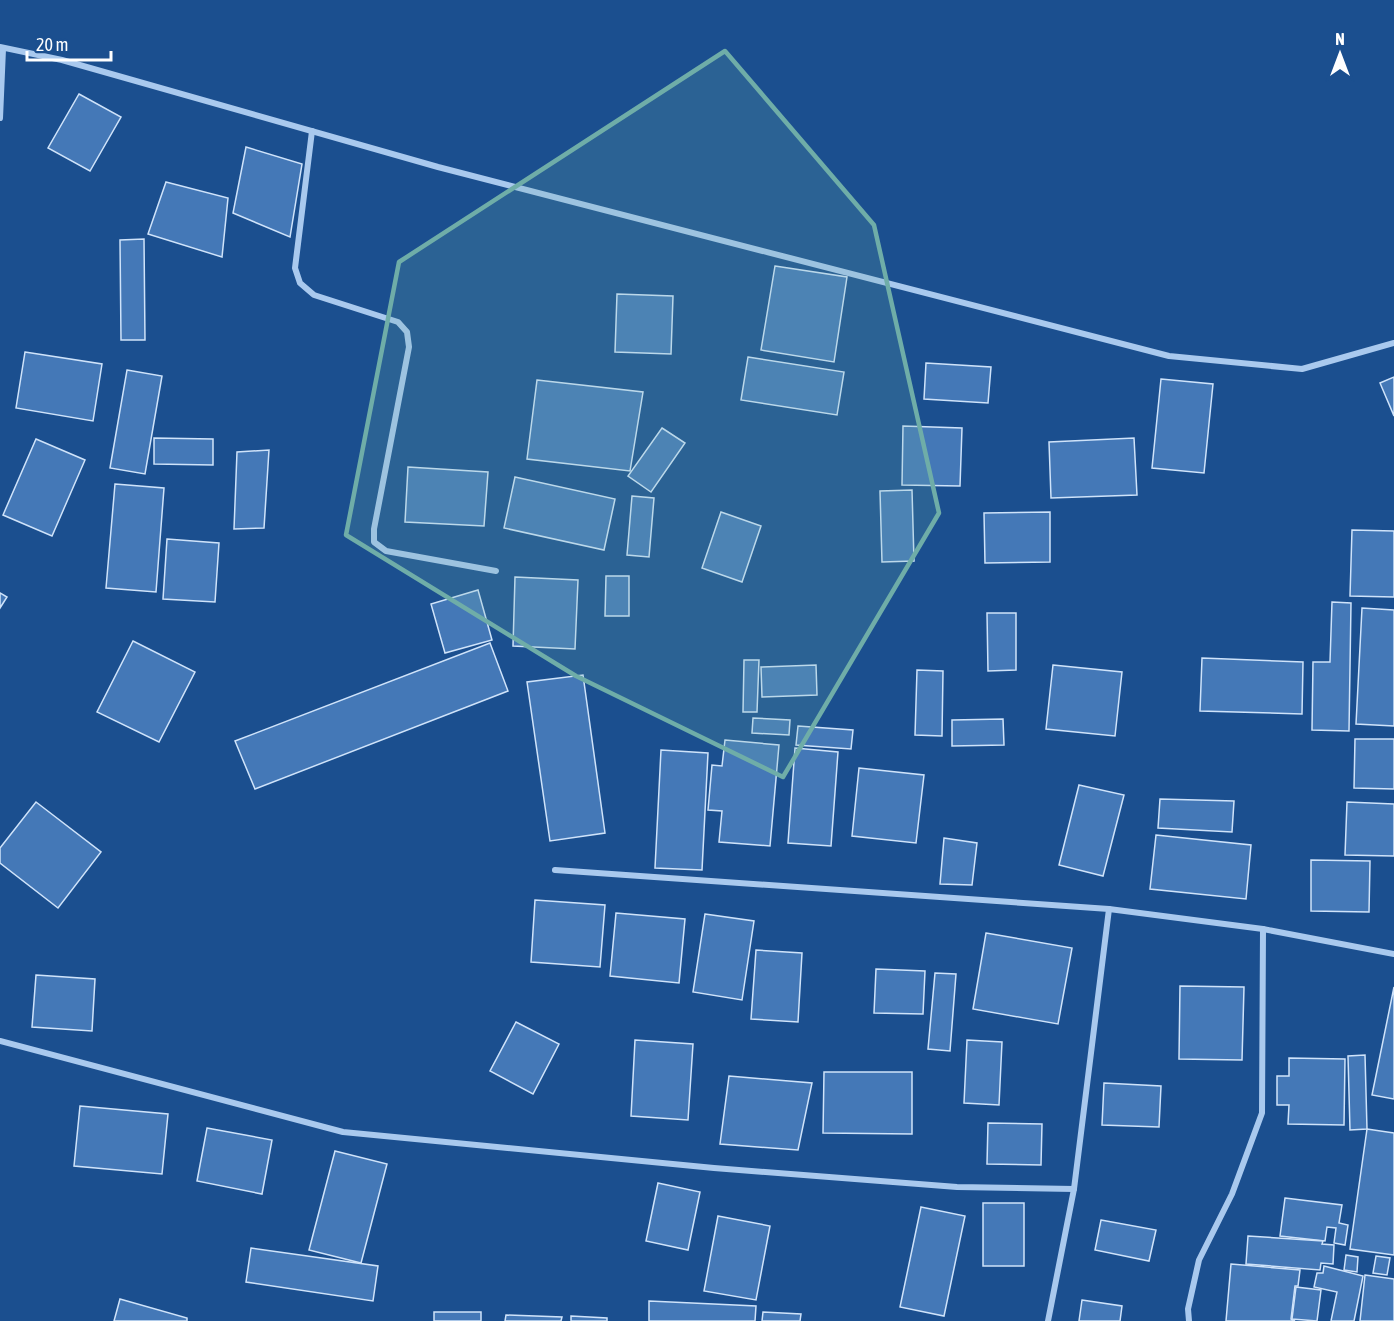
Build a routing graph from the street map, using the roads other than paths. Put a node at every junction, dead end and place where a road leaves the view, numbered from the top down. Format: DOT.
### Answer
graph roads {
  1 [pos="2,48"];
  2 [pos="0,118"];
  3 [pos="312,131"];
  4 [pos="1394,343"];
  5 [pos="496,571"];
  6 [pos="555,870"];
  7 [pos="1109,909"];
  8 [pos="1263,929"];
  9 [pos="1394,954"];
  10 [pos="0,1041"];
  11 [pos="1074,1189"];
  12 [pos="1048,1321"];
  13 [pos="1189,1321"];
  1 -- 2 [label="street"];
  1 -- 3 [label="street"];
  3 -- 4 [label="street"];
  3 -- 5 [label="street"];
  6 -- 7 [label="street"];
  7 -- 8 [label="street"];
  7 -- 11 [label="street"];
  8 -- 9 [label="street"];
  8 -- 13 [label="street"];
  10 -- 11 [label="street"];
  11 -- 12 [label="street"];
}
